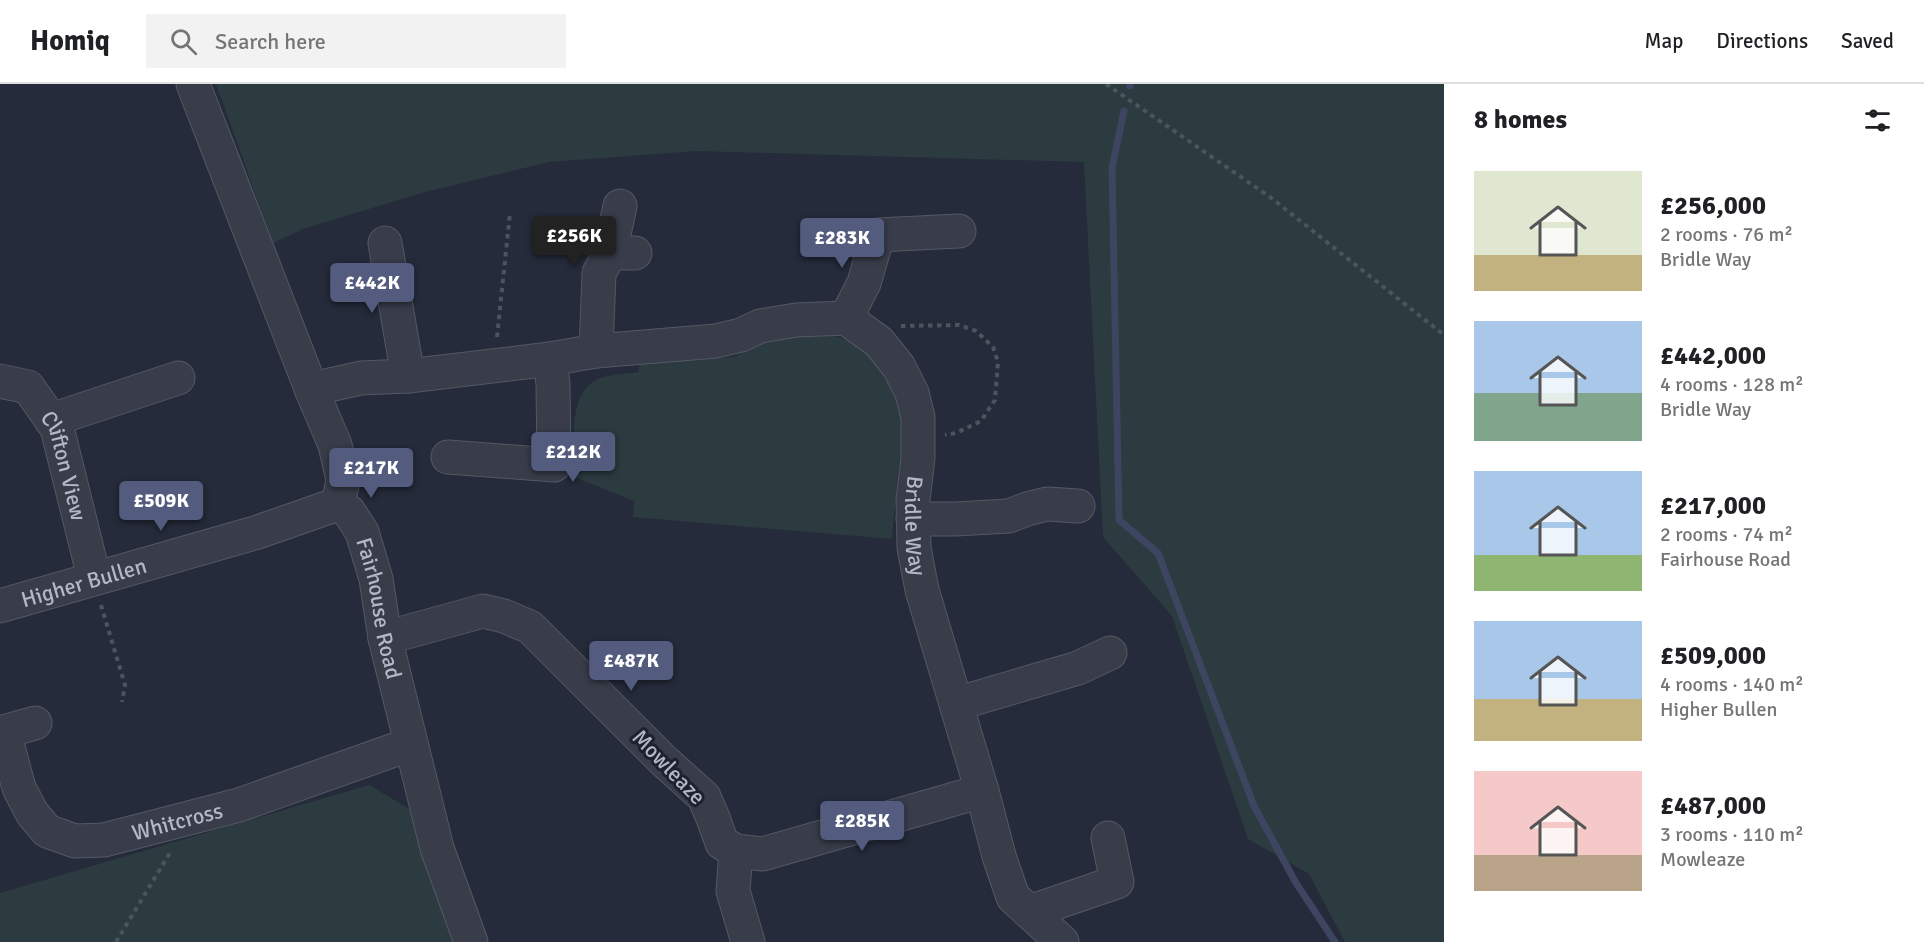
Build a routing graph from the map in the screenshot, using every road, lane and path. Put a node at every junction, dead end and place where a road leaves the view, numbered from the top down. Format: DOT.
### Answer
graph roads {
  1 [pos="193,84"];
  2 [pos="1106,84"];
  3 [pos="620,206"];
  4 [pos="510,213"];
  5 [pos="959,231"];
  6 [pos="385,243"];
  7 [pos="846,318"];
  8 [pos="1444,335"];
  9 [pos="874,338"];
  10 [pos="596,351"];
  11 [pos="550,359"];
  12 [pos="494,366"];
  13 [pos="408,376"];
  14 [pos="178,378"];
  15 [pos="0,381"];
  16 [pos="312,391"];
  17 [pos="51,420"];
  18 [pos="918,439"];
  19 [pos="448,457"];
  20 [pos="338,504"];
  21 [pos="1078,506"];
  22 [pos="913,519"];
  23 [pos="94,578"];
  24 [pos="0,606"];
  25 [pos="385,638"];
  26 [pos="1110,653"];
  27 [pos="122,702"];
  28 [pos="956,704"];
  29 [pos="35,723"];
  30 [pos="2,733"];
  31 [pos="411,744"];
  32 [pos="982,790"];
  33 [pos="170,825"];
  34 [pos="1108,838"];
  35 [pos="736,851"];
  36 [pos="1029,912"];
  37 [pos="116,942"];
  38 [pos="471,942"];
  39 [pos="748,942"];
  40 [pos="1062,942"];
  1 -- 16 [label="street"];
  2 -- 8 [label="path"];
  3 -- 10 [label="street"];
  4 -- 12 [label="path"];
  5 -- 7 [label="street"];
  6 -- 13 [label="street"];
  7 -- 9 [label="street, Bridle Way"];
  7 -- 10 [label="street"];
  9 -- 18 [label="street, Bridle Way"];
  9 -- 18 [label="path"];
  10 -- 11 [label="street"];
  11 -- 12 [label="street"];
  11 -- 19 [label="street"];
  12 -- 13 [label="street"];
  13 -- 16 [label="street"];
  14 -- 17 [label="street"];
  15 -- 17 [label="street, Clifton View"];
  16 -- 20 [label="street"];
  17 -- 23 [label="street, Clifton View"];
  18 -- 22 [label="street, Bridle Way"];
  20 -- 23 [label="street, Higher Bullen"];
  20 -- 25 [label="street, Fairhouse Road"];
  21 -- 22 [label="street"];
  22 -- 28 [label="street, Bridle Way"];
  23 -- 24 [label="street, Higher Bullen"];
  23 -- 27 [label="path"];
  25 -- 31 [label="street, Fairhouse Road"];
  25 -- 35 [label="street, Mowleaze"];
  26 -- 28 [label="street"];
  28 -- 32 [label="street, Bridle Way"];
  29 -- 30 [label="street, Whitcross"];
  30 -- 33 [label="street, Whitcross"];
  31 -- 33 [label="street, Whitcross"];
  31 -- 38 [label="street, Fairhouse Road"];
  32 -- 35 [label="street"];
  32 -- 36 [label="street, Bridle Way"];
  33 -- 37 [label="path"];
  34 -- 36 [label="street"];
  35 -- 39 [label="street"];
  36 -- 40 [label="street, Bridle Way"];
}
